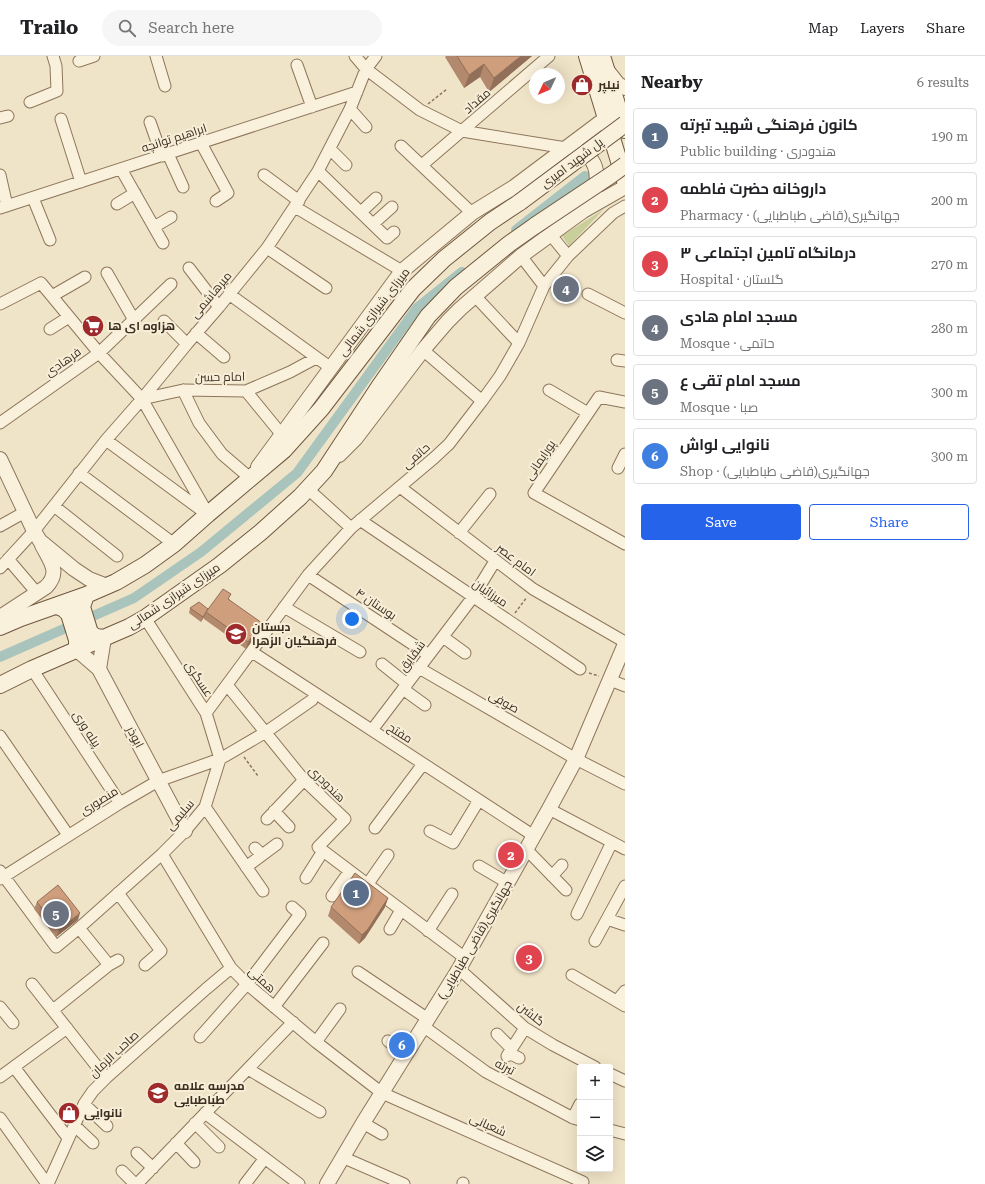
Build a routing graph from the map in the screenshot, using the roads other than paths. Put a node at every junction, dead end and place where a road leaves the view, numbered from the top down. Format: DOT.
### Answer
graph roads {
  1 [pos="54,56"];
  2 [pos="94,56"];
  3 [pos="156,56"];
  4 [pos="355,56"];
  5 [pos="376,56"];
  6 [pos="549,56"];
  7 [pos="587,56"];
  8 [pos="79,61"];
  9 [pos="604,63"];
  10 [pos="297,65"];
  11 [pos="366,69"];
  12 [pos="165,86"];
  13 [pos="625,88"];
  14 [pos="357,92"];
  15 [pos="30,102"];
  16 [pos="312,107"];
  17 [pos="350,109"];
  18 [pos="606,118"];
  19 [pos="61,119"];
  20 [pos="150,122"];
  21 [pos="625,124"];
  22 [pos="366,127"];
  23 [pos="625,130"];
  24 [pos="462,131"];
  25 [pos="200,143"];
  26 [pos="619,144"];
  27 [pos="401,146"];
  28 [pos="330,148"];
  29 [pos="566,148"];
  30 [pos="165,155"];
  31 [pos="625,164"];
  32 [pos="346,165"];
  33 [pos="422,165"];
  34 [pos="121,169"];
  35 [pos="318,171"];
  36 [pos="0,175"];
  37 [pos="264,175"];
  38 [pos="625,181"];
  39 [pos="81,182"];
  40 [pos="183,186"];
  41 [pos="625,187"];
  42 [pos="135,193"];
  43 [pos="33,198"];
  44 [pos="376,198"];
  45 [pos="216,201"];
  46 [pos="520,202"];
  47 [pos="117,204"];
  48 [pos="297,204"];
  49 [pos="625,206"];
  50 [pos="3,207"];
  51 [pos="392,207"];
  52 [pos="583,211"];
  53 [pos="361,212"];
  54 [pos="472,213"];
  55 [pos="171,217"];
  56 [pos="373,224"];
  57 [pos="154,227"];
  58 [pos="394,232"];
  59 [pos="550,234"];
  60 [pos="50,240"];
  61 [pos="163,243"];
  62 [pos="267,248"];
  63 [pos="521,256"];
  64 [pos="568,256"];
  65 [pos="189,268"];
  66 [pos="402,271"];
  67 [pos="107,273"];
  68 [pos="85,278"];
  69 [pos="171,284"];
  70 [pos="544,286"];
  71 [pos="326,288"];
  72 [pos="229,294"];
  73 [pos="588,294"];
  74 [pos="52,296"];
  75 [pos="475,296"];
  76 [pos="0,304"];
  77 [pos="219,307"];
  78 [pos="625,313"];
  79 [pos="69,317"];
  80 [pos="134,320"];
  81 [pos="164,321"];
  82 [pos="50,329"];
  83 [pos="196,333"];
  84 [pos="519,343"];
  85 [pos="187,344"];
  86 [pos="423,350"];
  87 [pos="99,353"];
  88 [pos="224,357"];
  89 [pos="316,358"];
  90 [pos="331,368"];
  91 [pos="183,390"];
  92 [pos="549,390"];
  93 [pos="246,391"];
  94 [pos="142,399"];
  95 [pos="482,401"];
  96 [pos="625,402"];
  97 [pos="588,413"];
  98 [pos="0,423"];
  99 [pos="282,435"];
  100 [pos="106,440"];
  101 [pos="625,454"];
  102 [pos="0,459"];
  103 [pos="618,468"];
  104 [pos="324,471"];
  105 [pos="79,473"];
  106 [pos="250,478"];
  107 [pos="400,487"];
  108 [pos="308,489"];
  109 [pos="490,494"];
  110 [pos="54,506"];
  111 [pos="25,512"];
  112 [pos="208,514"];
  113 [pos="360,520"];
  114 [pos="0,526"];
  115 [pos="351,528"];
  116 [pos="459,533"];
  117 [pos="37,536"];
  118 [pos="174,544"];
  119 [pos="625,544"];
  120 [pos="118,556"];
  121 [pos="8,559"];
  122 [pos="495,560"];
  123 [pos="0,568"];
  124 [pos="308,575"];
  125 [pos="107,586"];
  126 [pos="37,593"];
  127 [pos="473,597"];
  128 [pos="73,605"];
  129 [pos="284,607"];
  130 [pos="0,617"];
  131 [pos="145,618"];
  132 [pos="0,627"];
  133 [pos="442,637"];
  134 [pos="87,640"];
  135 [pos="625,643"];
  136 [pos="252,652"];
  137 [pos="360,652"];
  138 [pos="465,653"];
  139 [pos="429,655"];
  140 [pos="382,664"];
  141 [pos="419,668"];
  142 [pos="32,669"];
  143 [pos="99,669"];
  144 [pos="580,669"];
  145 [pos="610,680"];
  146 [pos="0,685"];
  147 [pos="227,685"];
  148 [pos="625,686"];
  149 [pos="405,687"];
  150 [pos="312,700"];
  151 [pos="424,705"];
  152 [pos="206,713"];
  153 [pos="372,730"];
  154 [pos="266,732"];
  155 [pos="0,736"];
  156 [pos="220,759"];
  157 [pos="576,759"];
  158 [pos="423,764"];
  159 [pos="304,780"];
  160 [pos="158,781"];
  161 [pos="625,784"];
  162 [pos="479,800"];
  163 [pos="120,803"];
  164 [pos="205,807"];
  165 [pos="549,809"];
  166 [pos="289,827"];
  167 [pos="375,828"];
  168 [pos="185,830"];
  169 [pos="430,831"];
  170 [pos="68,836"];
  171 [pos="534,836"];
  172 [pos="612,842"];
  173 [pos="277,844"];
  174 [pos="625,849"];
  175 [pos="527,850"];
  176 [pos="323,851"];
  177 [pos="162,854"];
  178 [pos="388,855"];
  179 [pos="562,865"];
  180 [pos="479,866"];
  181 [pos="246,867"];
  182 [pos="349,872"];
  183 [pos="2,875"];
  184 [pos="552,876"];
  185 [pos="306,878"];
  186 [pos="508,883"];
  187 [pos="367,885"];
  188 [pos="625,886"];
  189 [pos="566,890"];
  190 [pos="263,891"];
  191 [pos="118,893"];
  192 [pos="452,894"];
  193 [pos="332,896"];
  194 [pos="292,907"];
  195 [pos="401,910"];
  196 [pos="577,914"];
  197 [pos="607,919"];
  198 [pos="625,925"];
  199 [pos="79,928"];
  200 [pos="390,929"];
  201 [pos="428,931"];
  202 [pos="595,941"];
  203 [pos="322,942"];
  204 [pos="462,963"];
  205 [pos="145,965"];
  206 [pos="231,968"];
  207 [pos="358,972"];
  208 [pos="572,975"];
  209 [pos="32,984"];
  210 [pos="247,984"];
  211 [pos="625,991"];
  212 [pos="621,1004"];
  213 [pos="0,1006"];
  214 [pos="274,1007"];
  215 [pos="340,1009"];
  216 [pos="53,1010"];
  217 [pos="293,1022"];
  218 [pos="13,1023"];
  219 [pos="426,1023"];
  220 [pos="67,1028"];
  221 [pos="525,1028"];
  222 [pos="496,1034"];
  223 [pos="200,1037"];
  224 [pos="388,1041"];
  225 [pos="316,1042"];
  226 [pos="509,1053"];
  227 [pos="406,1054"];
  228 [pos="519,1058"];
  229 [pos="589,1064"];
  230 [pos="14,1067"];
  231 [pos="248,1069"];
  232 [pos="613,1075"];
  233 [pos="0,1077"];
  234 [pos="106,1078"];
  235 [pos="625,1081"];
  236 [pos="382,1093"];
  237 [pos="84,1104"];
  238 [pos="320,1112"];
  239 [pos="206,1113"];
  240 [pos="0,1118"];
  241 [pos="577,1119"];
  242 [pos="195,1123"];
  243 [pos="363,1123"];
  244 [pos="74,1125"];
  245 [pos="107,1126"];
  246 [pos="613,1131"];
  247 [pos="382,1134"];
  248 [pos="625,1134"];
  249 [pos="68,1138"];
  250 [pos="93,1143"];
  251 [pos="176,1143"];
  252 [pos="219,1147"];
  253 [pos="137,1153"];
  254 [pos="342,1157"];
  255 [pos="265,1158"];
  256 [pos="194,1162"];
  257 [pos="153,1168"];
  258 [pos="122,1171"];
  259 [pos="583,1182"];
  260 [pos="399,1183"];
  261 [pos="47,1184"];
  262 [pos="136,1184"];
  263 [pos="245,1184"];
  264 [pos="299,1184"];
  265 [pos="327,1184"];
  1 -- 15 [label="street"];
  2 -- 8 [label="street"];
  3 -- 12 [label="street"];
  4 -- 11 [label="street"];
  5 -- 11 [label="street, میرهاشمی"];
  6 -- 24 [label="street, مقداد"];
  7 -- 18 [label="main road"];
  9 -- 13 [label="street"];
  9 -- 23 [label="main road"];
  10 -- 16 [label="street"];
  11 -- 14 [label="street, میرهاشمی"];
  11 -- 24 [label="street"];
  14 -- 16 [label="street, ابراهیم توانچه"];
  14 -- 17 [label="street, میرهاشمی"];
  16 -- 25 [label="street, ابراهیم توانچه"];
  17 -- 22 [label="street"];
  17 -- 28 [label="street, میرهاشمی"];
  18 -- 26 [label="main road"];
  18 -- 29 [label="street, میرزای شیرازی شمالی"];
  19 -- 39 [label="street"];
  20 -- 30 [label="street"];
  21 -- 46 [label="main road, پل شهید امیری, bridge"];
  24 -- 29 [label="street"];
  24 -- 33 [label="street, مقداد"];
  25 -- 30 [label="street, ابراهیم توانچه"];
  25 -- 45 [label="street"];
  26 -- 38 [label="main road"];
  27 -- 33 [label="street"];
  28 -- 32 [label="street"];
  28 -- 35 [label="street, میرهاشمی"];
  29 -- 52 [label="street"];
  29 -- 54 [label="street, میرزای شیرازی شمالی"];
  30 -- 34 [label="street, ابراهیم توانچه"];
  30 -- 40 [label="street"];
  31 -- 104 [label="main road, میرزای شیرازی شمالی, bridge"];
  33 -- 54 [label="street"];
  34 -- 39 [label="street, ابراهیم توانچه"];
  34 -- 42 [label="street"];
  35 -- 48 [label="street, میرهاشمی"];
  35 -- 53 [label="street"];
  36 -- 50 [label="street"];
  37 -- 48 [label="street"];
  39 -- 43 [label="street, ابراهیم توانچه"];
  41 -- 52 [label="street, میرزای شیرازی شمالی"];
  42 -- 47 [label="street"];
  42 -- 57 [label="street"];
  43 -- 50 [label="street, ابراهیم توانچه"];
  43 -- 60 [label="street"];
  44 -- 53 [label="street"];
  46 -- 106 [label="main road, میرزای شیرازی شمالی"];
  48 -- 62 [label="street, میرهاشمی"];
  48 -- 66 [label="street"];
  49 -- 64 [label="street, حاتمی"];
  51 -- 56 [label="street"];
  52 -- 59 [label="street, میرزای شیرازی شمالی"];
  53 -- 56 [label="street"];
  54 -- 66 [label="street, میرزای شیرازی شمالی"];
  55 -- 57 [label="street"];
  56 -- 58 [label="street"];
  57 -- 61 [label="street"];
  59 -- 63 [label="street, میرزای شیرازی شمالی"];
  59 -- 64 [label="street"];
  62 -- 71 [label="street"];
  62 -- 72 [label="street, میرهاشمی"];
  63 -- 70 [label="street"];
  63 -- 75 [label="street, میرزای شیرازی شمالی"];
  64 -- 70 [label="street, حاتمی"];
  65 -- 77 [label="street"];
  66 -- 90 [label="street, میرزای شیرازی شمالی"];
  67 -- 80 [label="street"];
  68 -- 74 [label="street"];
  69 -- 80 [label="street, فرهادی"];
  70 -- 84 [label="street, حاتمی"];
  72 -- 77 [label="street, میرهاشمی"];
  72 -- 89 [label="street"];
  73 -- 78 [label="street"];
  74 -- 76 [label="street"];
  74 -- 79 [label="street"];
  75 -- 84 [label="street"];
  75 -- 86 [label="street, میرزای شیرازی شمالی"];
  77 -- 83 [label="street, میرهاشمی"];
  79 -- 82 [label="street"];
  79 -- 87 [label="street"];
  80 -- 87 [label="street, فرهادی"];
  81 -- 85 [label="street"];
  83 -- 85 [label="street, میرهاشمی"];
  83 -- 88 [label="street"];
  84 -- 95 [label="street, حاتمی"];
  85 -- 94 [label="street, میرهاشمی"];
  86 -- 95 [label="street"];
  86 -- 104 [label="street, میرزای شیرازی شمالی"];
  87 -- 94 [label="street"];
  87 -- 98 [label="street, فرهادی"];
  89 -- 90 [label="street"];
  89 -- 93 [label="street, امام حسن"];
  90 -- 99 [label="street, میرزای شیرازی شمالی"];
  91 -- 93 [label="street, امام حسن"];
  91 -- 94 [label="street, امام حسن"];
  91 -- 106 [label="street"];
  92 -- 97 [label="street"];
  93 -- 99 [label="street"];
  94 -- 100 [label="street, میرهاشمی"];
  94 -- 112 [label="street"];
  95 -- 107 [label="street, حاتمی"];
  96 -- 97 [label="street, پورایمانی"];
  97 -- 119 [label="street, پورایمانی"];
  99 -- 106 [label="street, میرزای شیرازی شمالی"];
  100 -- 105 [label="street, میرهاشمی"];
  100 -- 112 [label="street"];
  101 -- 103 [label="street"];
  102 -- 111 [label="street"];
  104 -- 108 [label="main road, میرزای شیرازی شمالی"];
  105 -- 110 [label="street, میرهاشمی"];
  105 -- 118 [label="street"];
  106 -- 112 [label="main road, میرزای شیرازی شمالی"];
  107 -- 113 [label="street, حاتمی"];
  107 -- 116 [label="street, امام عصر"];
  108 -- 115 [label="street"];
  108 -- 131 [label="main road, میرزای شیرازی شمالی"];
  109 -- 116 [label="street"];
  110 -- 117 [label="street, میرهاشمی"];
  110 -- 120 [label="street"];
  111 -- 114 [label="street"];
  111 -- 117 [label="street"];
  112 -- 118 [label="main road, میرزای شیرازی شمالی"];
  113 -- 115 [label="street, حاتمی"];
  113 -- 127 [label="street, میرزائیان"];
  115 -- 124 [label="street, حاتمی"];
  116 -- 122 [label="street, امام عصر"];
  117 -- 121 [label="street, میرهاشمی"];
  117 -- 125 [label="street"];
  117 -- 126 [label="street"];
  118 -- 125 [label="main road, میرزای شیرازی شمالی"];
  121 -- 123 [label="street, میرهاشمی"];
  121 -- 126 [label="street"];
  122 -- 127 [label="street, شقایق"];
  122 -- 135 [label="street, امام عصر"];
  124 -- 129 [label="street, حاتمی"];
  124 -- 139 [label="street, بوستان ۴"];
  125 -- 128 [label="main road, میرزای شیرازی شمالی"];
  126 -- 130 [label="street"];
  127 -- 133 [label="street, شقایق"];
  127 -- 144 [label="street, میرزائیان"];
  128 -- 132 [label="main road, میرزای شیرازی شمالی"];
  128 -- 134 [label="main road"];
  129 -- 136 [label="street, حاتمی"];
  129 -- 137 [label="street"];
  131 -- 134 [label="main road, میرزای شیرازی شمالی"];
  131 -- 152 [label="street, عسگری"];
  133 -- 138 [label="street"];
  133 -- 139 [label="street, شقایق"];
  134 -- 142 [label="main road, میرزای شیرازی شمالی"];
  134 -- 143 [label="street, ابوذر"];
  134 -- 143 [label="street"];
  135 -- 145 [label="street, جهانگیری(قاضی طباطبایی)"];
  136 -- 147 [label="street, حاتمی"];
  136 -- 153 [label="street, مفتح"];
  139 -- 141 [label="street, شقایق"];
  140 -- 149 [label="street"];
  141 -- 149 [label="street, شقایق"];
  141 -- 157 [label="street, صوفی"];
  142 -- 146 [label="main road, میرزای شیرازی شمالی"];
  142 -- 163 [label="street, پیله وری"];
  143 -- 160 [label="street, ابوذر"];
  145 -- 148 [label="street"];
  145 -- 157 [label="street, جهانگیری(قاضی طباطبایی)"];
  147 -- 152 [label="street, حاتمی"];
  147 -- 154 [label="street, هندودری"];
  149 -- 151 [label="street"];
  149 -- 153 [label="street, شقایق"];
  150 -- 154 [label="street"];
  152 -- 156 [label="street, عسگری"];
  153 -- 158 [label="street, مفتح"];
  154 -- 156 [label="street"];
  154 -- 159 [label="street, هندودری"];
  155 -- 170 [label="street"];
  156 -- 160 [label="street, منصوری"];
  156 -- 164 [label="street, سلیمی"];
  157 -- 161 [label="street, صوفی"];
  157 -- 165 [label="street, جهانگیری(قاضی طباطبایی)"];
  158 -- 162 [label="street, مفتح"];
  158 -- 167 [label="street"];
  159 -- 166 [label="street"];
  159 -- 176 [label="street, هندودری"];
  160 -- 163 [label="street, منصوری"];
  160 -- 168 [label="street, ابوذر"];
  162 -- 169 [label="street"];
  162 -- 171 [label="street, مفتح"];
  163 -- 170 [label="street, منصوری"];
  164 -- 168 [label="street, سلیمی"];
  164 -- 181 [label="street"];
  165 -- 171 [label="street, جهانگیری(قاضی طباطبایی)"];
  165 -- 172 [label="street"];
  168 -- 177 [label="street, سلیمی"];
  170 -- 183 [label="street, منصوری"];
  171 -- 175 [label="street, جهانگیری(قاضی طباطبایی)"];
  172 -- 174 [label="street"];
  172 -- 196 [label="street"];
  173 -- 181 [label="street"];
  175 -- 184 [label="street"];
  175 -- 186 [label="street, جهانگیری(قاضی طباطبایی)"];
  176 -- 182 [label="street"];
  176 -- 185 [label="street"];
  177 -- 191 [label="street, سلیمی"];
  177 -- 206 [label="street, همتی"];
  178 -- 187 [label="street"];
  179 -- 184 [label="street"];
  180 -- 186 [label="street"];
  181 -- 190 [label="street"];
  182 -- 187 [label="street"];
  182 -- 193 [label="street"];
  183 -- 199 [label="street, سلیمی"];
  184 -- 189 [label="street"];
  186 -- 204 [label="street, جهانگیری(قاضی طباطبایی)"];
  187 -- 195 [label="street"];
  188 -- 197 [label="street"];
  191 -- 199 [label="street, سلیمی"];
  191 -- 205 [label="street"];
  192 -- 201 [label="street"];
  194 -- 210 [label="street"];
  195 -- 200 [label="street"];
  195 -- 201 [label="street"];
  197 -- 198 [label="street"];
  197 -- 202 [label="street"];
  199 -- 216 [label="street"];
  201 -- 204 [label="street"];
  203 -- 214 [label="street"];
  204 -- 219 [label="street, جهانگیری(قاضی طباطبایی)"];
  204 -- 221 [label="street, گلشن"];
  206 -- 210 [label="street, همتی"];
  206 -- 234 [label="street, صاحب الزمان"];
  207 -- 219 [label="street, تبرته"];
  208 -- 212 [label="street"];
  209 -- 216 [label="street"];
  210 -- 214 [label="street, همتی"];
  210 -- 223 [label="street"];
  211 -- 212 [label="street"];
  213 -- 218 [label="street"];
  214 -- 217 [label="street, همتی"];
  215 -- 225 [label="street"];
  216 -- 220 [label="street"];
  217 -- 225 [label="street, همتی"];
  217 -- 231 [label="street"];
  219 -- 227 [label="street, جهانگیری(قاضی طباطبایی)"];
  219 -- 241 [label="street, تبرته"];
  220 -- 230 [label="street"];
  220 -- 234 [label="street"];
  221 -- 226 [label="street"];
  221 -- 229 [label="street, گلشن"];
  222 -- 226 [label="street"];
  224 -- 227 [label="street"];
  225 -- 236 [label="street, همتی"];
  226 -- 228 [label="street"];
  227 -- 236 [label="street, جهانگیری(قاضی طباطبایی)"];
  230 -- 233 [label="street"];
  230 -- 249 [label="street"];
  231 -- 238 [label="street"];
  231 -- 239 [label="street"];
  232 -- 235 [label="street"];
  234 -- 237 [label="street, صاحب الزمان"];
  236 -- 243 [label="street, جهانگیری(قاضی طباطبایی)"];
  236 -- 259 [label="street, شعبانی"];
  237 -- 244 [label="street, صاحب الزمان"];
  237 -- 245 [label="street"];
  239 -- 242 [label="street"];
  239 -- 255 [label="street"];
  240 -- 261 [label="street"];
  242 -- 251 [label="street"];
  242 -- 252 [label="street"];
  243 -- 247 [label="street"];
  243 -- 254 [label="street, جهانگیری(قاضی طباطبایی)"];
  244 -- 249 [label="street, صاحب الزمان"];
  244 -- 250 [label="street"];
  246 -- 248 [label="street"];
  249 -- 261 [label="street, صاحب الزمان"];
  251 -- 256 [label="street"];
  251 -- 257 [label="street"];
  253 -- 257 [label="street"];
  254 -- 260 [label="street"];
  254 -- 265 [label="street, جهانگیری(قاضی طباطبایی)"];
  255 -- 263 [label="street"];
  255 -- 264 [label="street"];
  257 -- 262 [label="street"];
  258 -- 262 [label="street"];
}
